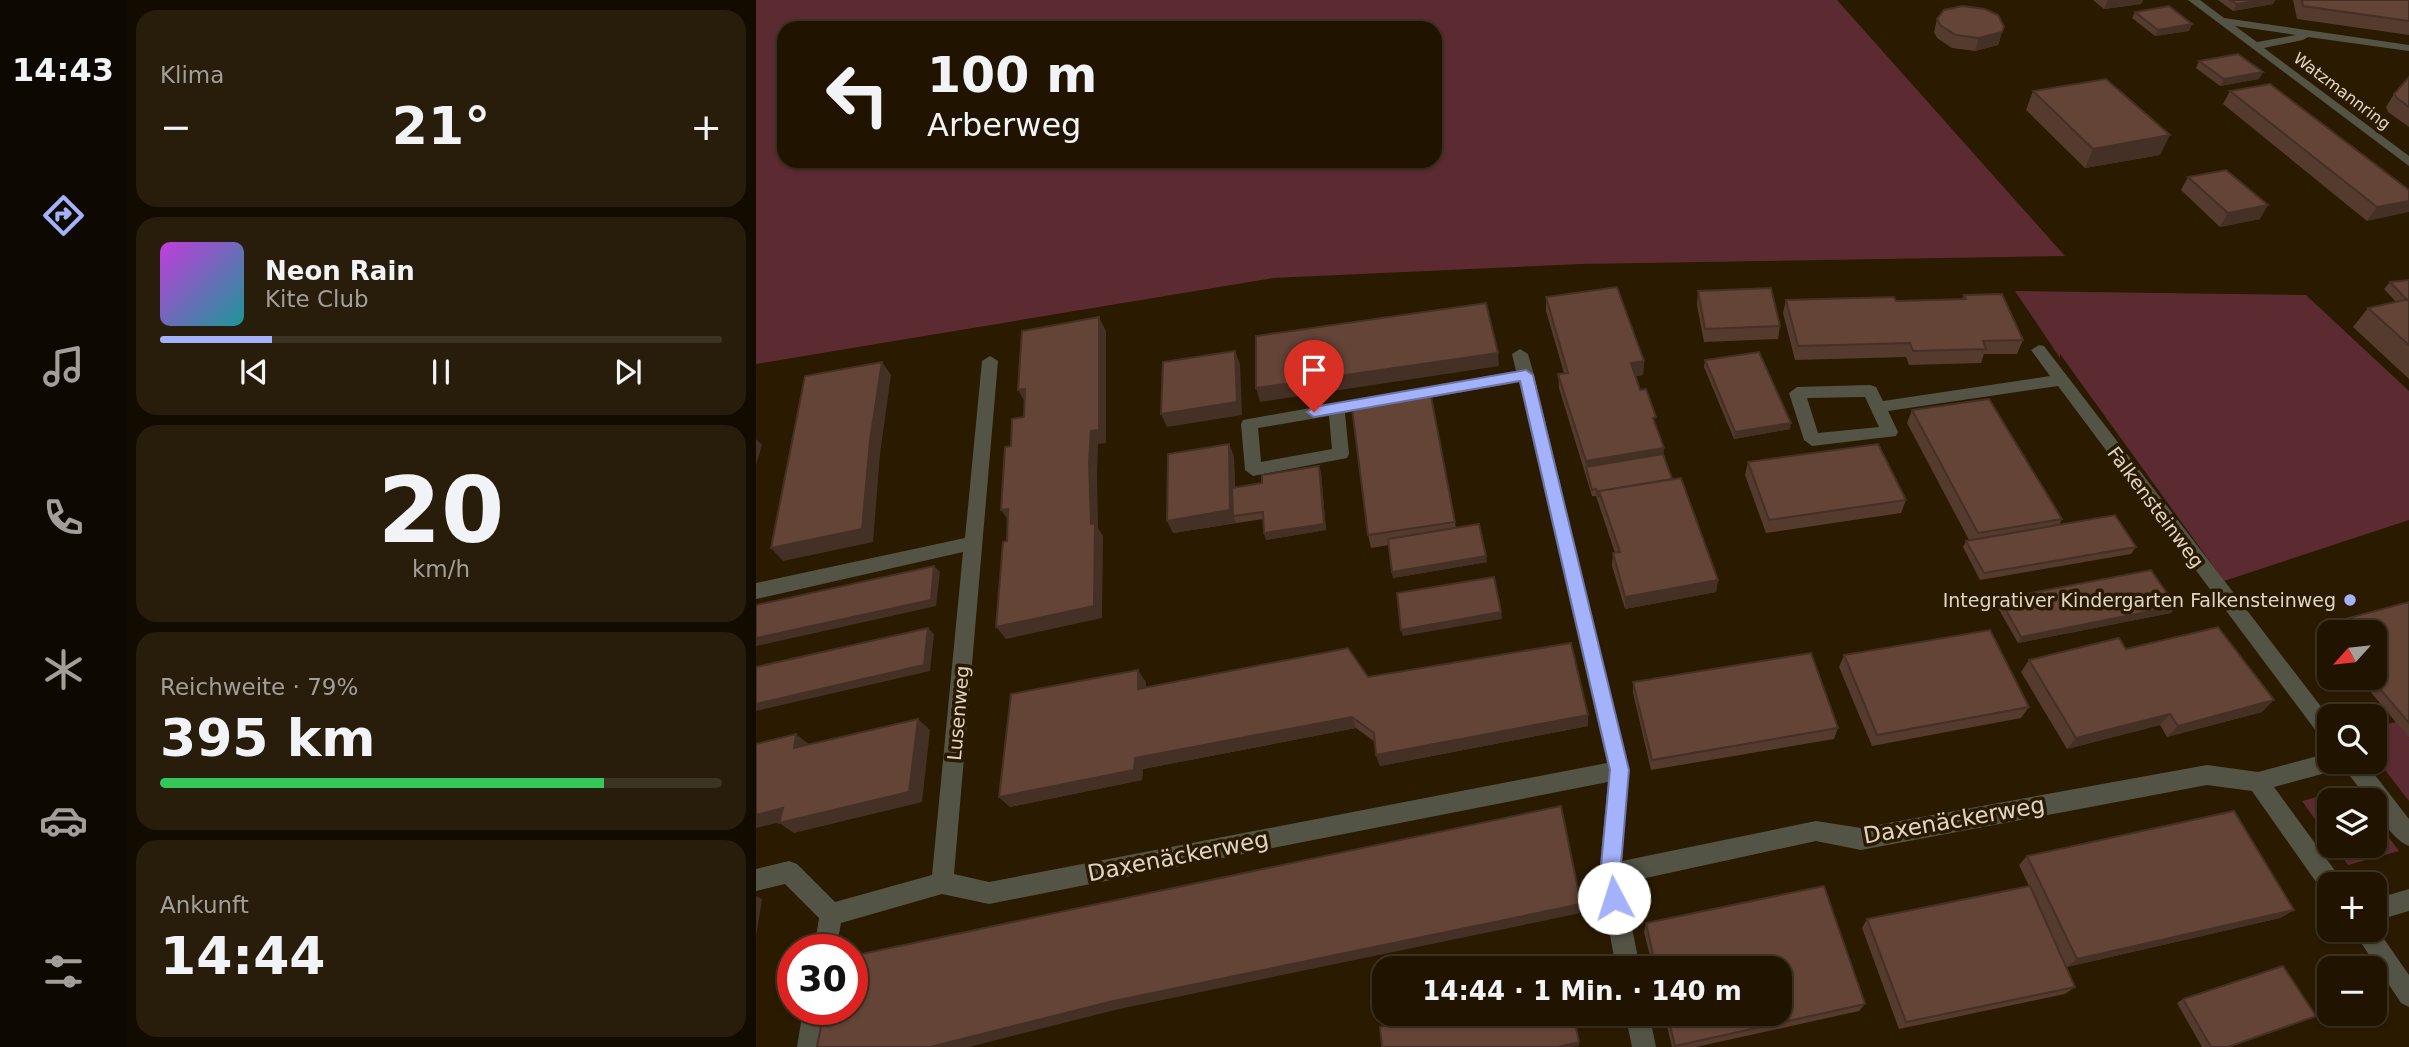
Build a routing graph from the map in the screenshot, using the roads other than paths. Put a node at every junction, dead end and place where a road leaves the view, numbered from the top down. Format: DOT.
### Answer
graph roads {
  1 [pos="2193,0"];
  2 [pos="2220,20"];
  3 [pos="2317,34"];
  4 [pos="2255,46"];
  5 [pos="2409,48"];
  6 [pos="2409,162"];
  7 [pos="2039,350"];
  8 [pos="1521,354"];
  9 [pos="990,361"];
  10 [pos="1526,375"];
  11 [pos="2061,380"];
  12 [pos="1878,407"];
  13 [pos="1336,408"];
  14 [pos="973,543"];
  15 [pos="756,591"];
  16 [pos="2317,717"];
  17 [pos="2317,766"];
  18 [pos="1619,770"];
  19 [pos="2361,774"];
  20 [pos="2258,782"];
  21 [pos="2409,836"];
  22 [pos="2322,872"];
  23 [pos="1610,876"];
  24 [pos="756,880"];
  25 [pos="942,883"];
  26 [pos="2409,900"];
  27 [pos="2387,906"];
  28 [pos="831,914"];
  29 [pos="828,934"];
  30 [pos="2372,942"];
  31 [pos="1626,956"];
  32 [pos="2409,995"];
  33 [pos="813,1025"];
  34 [pos="1640,1026"];
  35 [pos="809,1047"];
  36 [pos="1644,1047"];
  1 -- 2 [label="street, Watzmannring"];
  2 -- 3 [label="street, Watzmannring"];
  2 -- 4 [label="street, Watzmannring"];
  3 -- 4 [label="street, Watzmannring"];
  3 -- 5 [label="street, Watzmannring"];
  4 -- 6 [label="street, Watzmannring"];
  7 -- 11 [label="street, Falkensteinweg"];
  8 -- 10 [label="street"];
  9 -- 14 [label="street, Lusenweg"];
  10 -- 13 [label="street"];
  10 -- 18 [label="street"];
  11 -- 12 [label="street"];
  11 -- 16 [label="street, Falkensteinweg"];
  12 -- 12 [label="street"];
  13 -- 13 [label="street"];
  14 -- 15 [label="street"];
  14 -- 25 [label="street, Lusenweg"];
  17 -- 20 [label="street, Daxenäckerweg"];
  18 -- 23 [label="street"];
  18 -- 25 [label="street, Daxenäckerweg"];
  19 -- 21 [label="street"];
  20 -- 22 [label="street"];
  20 -- 23 [label="street, Daxenäckerweg"];
  23 -- 31 [label="street"];
  24 -- 28 [label="street"];
  25 -- 28 [label="street, Daxenäckerweg"];
  26 -- 27 [label="street"];
  28 -- 29 [label="street"];
  30 -- 32 [label="street"];
  33 -- 35 [label="street"];
  34 -- 36 [label="street"];
}
